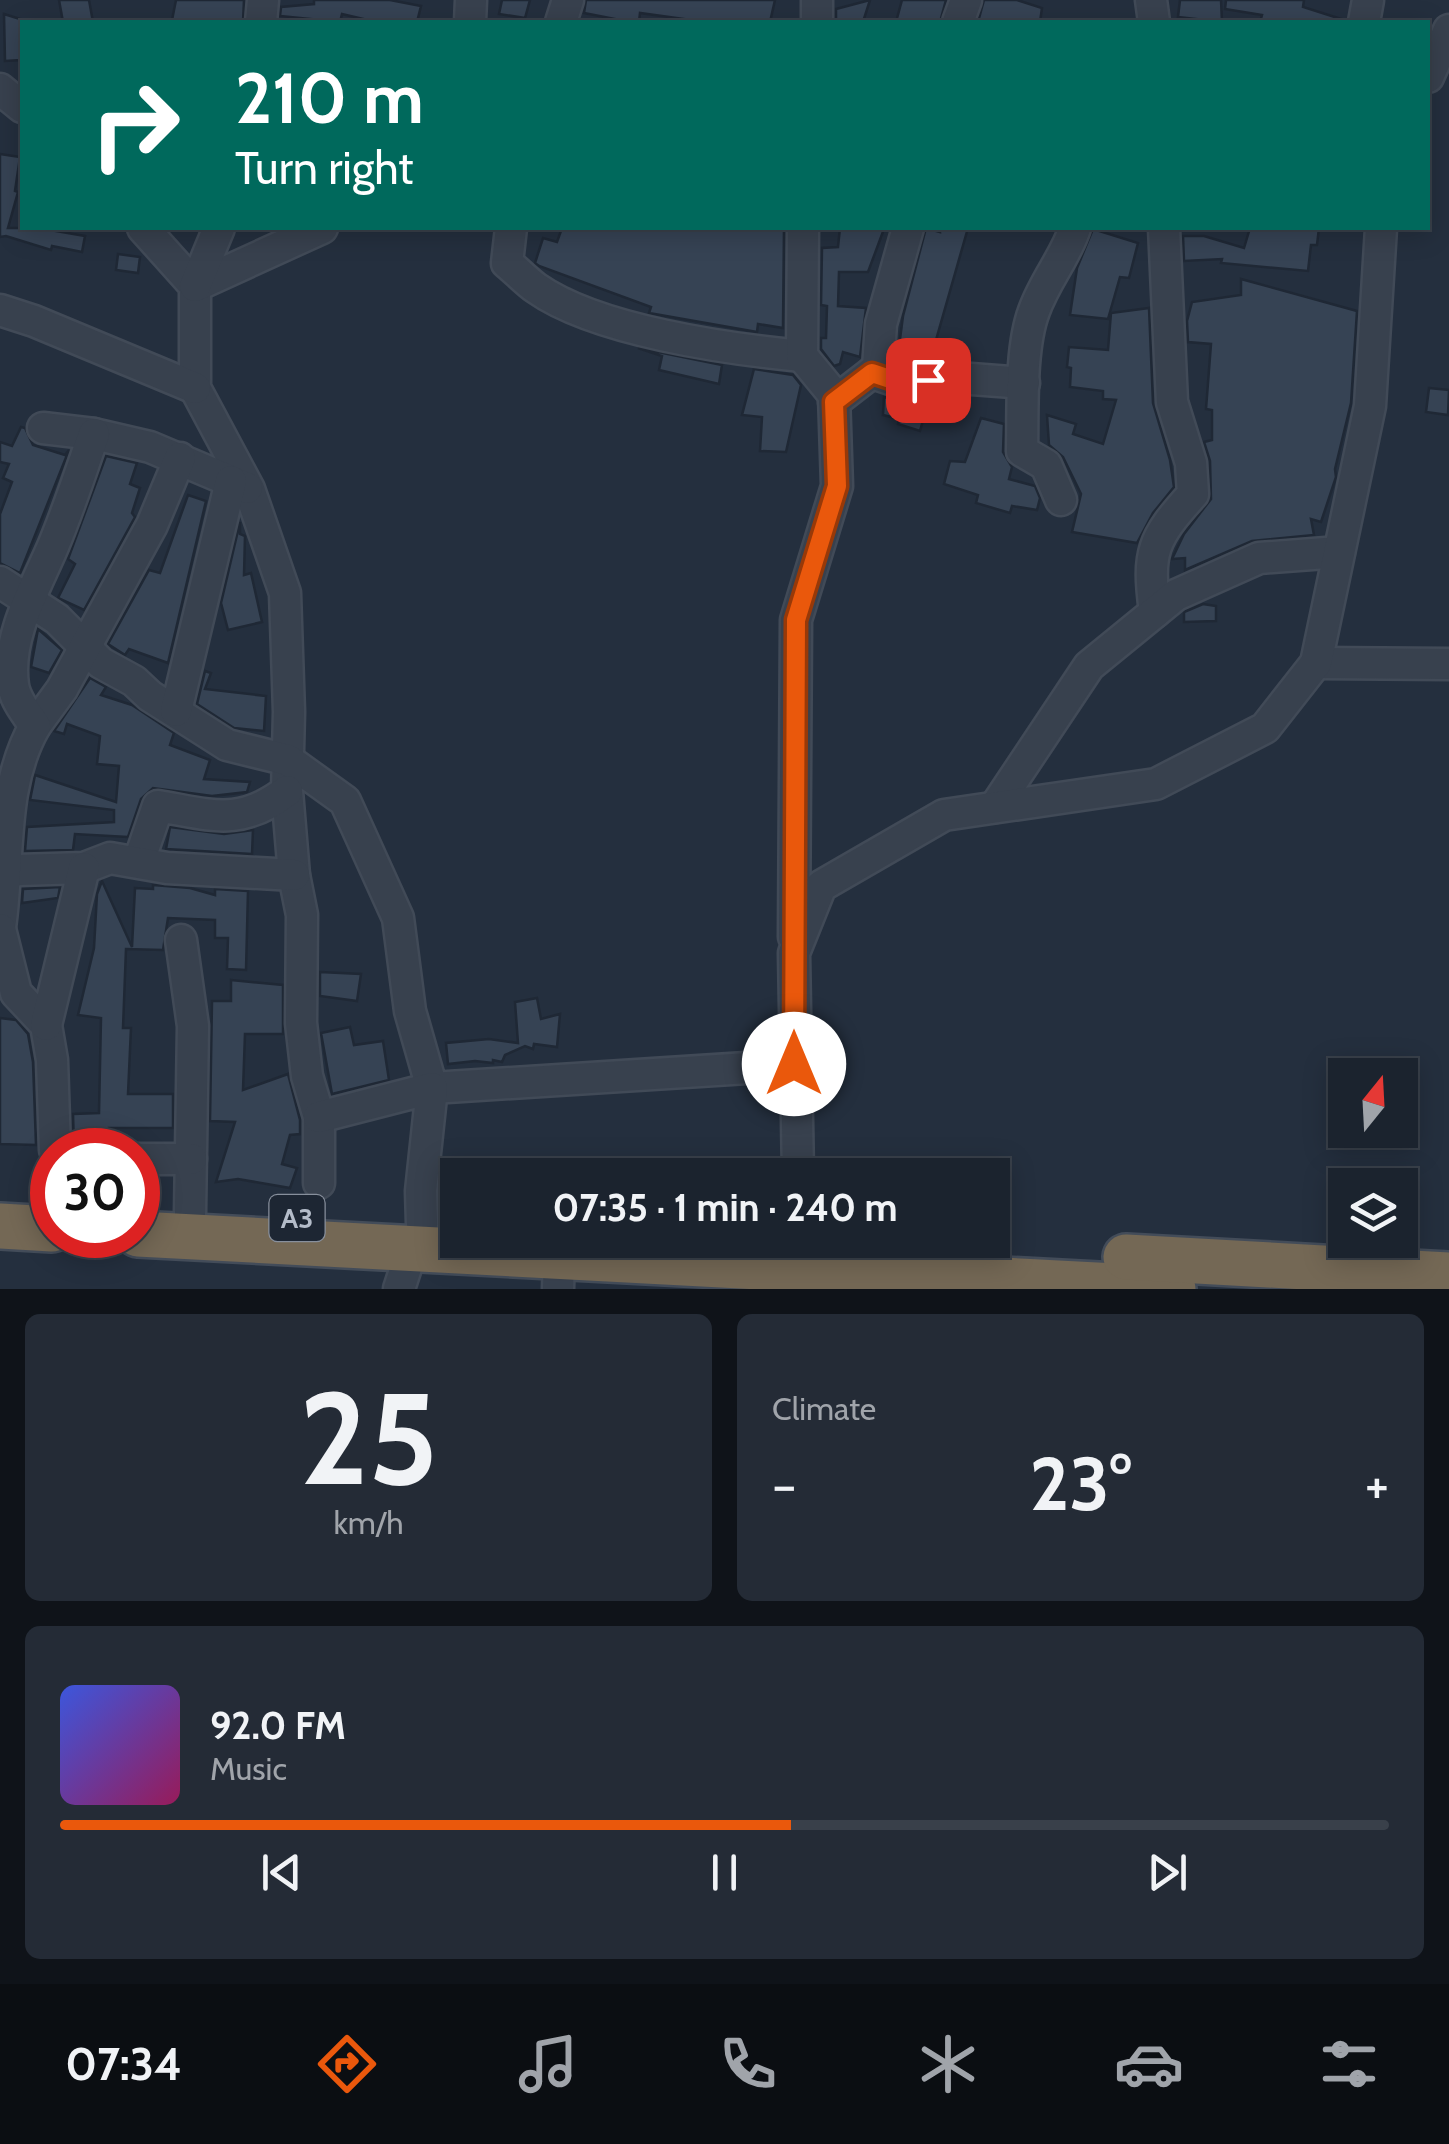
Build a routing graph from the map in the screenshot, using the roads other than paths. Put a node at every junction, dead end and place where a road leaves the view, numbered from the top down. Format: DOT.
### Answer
graph roads {
  1 [pos="1449,30"];
  2 [pos="1430,73"];
  3 [pos="0,89"];
  4 [pos="20,105"];
  5 [pos="144,230"];
  6 [pos="218,230"];
  7 [pos="318,230"];
  8 [pos="511,230"];
  9 [pos="803,230"];
  10 [pos="907,230"];
  11 [pos="1073,230"];
  12 [pos="1164,230"];
  13 [pos="1381,230"];
  14 [pos="196,286"];
  15 [pos="0,310"];
  16 [pos="802,356"];
  17 [pos="872,373"];
  18 [pos="1024,382"];
  19 [pos="196,388"];
  20 [pos="834,402"];
  21 [pos="43,428"];
  22 [pos="94,434"];
  23 [pos="180,458"];
  24 [pos="240,485"];
  25 [pos="1061,500"];
  26 [pos="1339,552"];
  27 [pos="0,582"];
  28 [pos="28,599"];
  29 [pos="1154,612"];
  30 [pos="84,644"];
  31 [pos="1316,663"];
  32 [pos="1449,664"];
  33 [pos="176,711"];
  34 [pos="35,726"];
  35 [pos="288,760"];
  36 [pos="287,791"];
  37 [pos="994,808"];
  38 [pos="139,861"];
  39 [pos="84,868"];
  40 [pos="4,875"];
  41 [pos="294,875"];
  42 [pos="0,928"];
  43 [pos="182,940"];
  44 [pos="794,952"];
  45 [pos="46,1024"];
  46 [pos="794,1064"];
  47 [pos="432,1088"];
  48 [pos="319,1117"];
  49 [pos="54,1128"];
  50 [pos="797,1158"];
  51 [pos="160,1159"];
  52 [pos="192,1159"];
  53 [pos="319,1183"];
  54 [pos="0,1203"];
  55 [pos="30,1205"];
  56 [pos="160,1211"];
  57 [pos="190,1213"];
  58 [pos="0,1226"];
  59 [pos="30,1228"];
  60 [pos="160,1235"];
  61 [pos="423,1247"];
  62 [pos="782,1266"];
  63 [pos="559,1273"];
  64 [pos="1449,1274"];
  65 [pos="943,1283"];
  66 [pos="1161,1289"];
  67 [pos="1173,1289"];
  1 -- 2 [label="street"];
  3 -- 4 [label="street"];
  5 -- 14 [label="street"];
  6 -- 14 [label="street"];
  7 -- 14 [label="street"];
  8 -- 16 [label="street"];
  9 -- 16 [label="street"];
  10 -- 17 [label="street"];
  11 -- 18 [label="street"];
  12 -- 29 [label="street"];
  13 -- 26 [label="street"];
  14 -- 19 [label="street"];
  15 -- 19 [label="street"];
  16 -- 20 [label="street"];
  17 -- 18 [label="street"];
  17 -- 20 [label="street"];
  18 -- 25 [label="street"];
  19 -- 24 [label="street"];
  20 -- 44 [label="street"];
  21 -- 22 [label="street"];
  22 -- 23 [label="street"];
  22 -- 28 [label="street"];
  23 -- 24 [label="street"];
  23 -- 30 [label="street"];
  24 -- 33 [label="street"];
  24 -- 35 [label="street"];
  26 -- 29 [label="street"];
  26 -- 31 [label="street"];
  27 -- 28 [label="street"];
  28 -- 30 [label="street"];
  28 -- 34 [label="street"];
  29 -- 37 [label="street"];
  30 -- 33 [label="street"];
  30 -- 34 [label="street"];
  31 -- 32 [label="street"];
  31 -- 37 [label="street"];
  33 -- 35 [label="street"];
  34 -- 40 [label="street"];
  35 -- 36 [label="street"];
  35 -- 47 [label="street"];
  36 -- 38 [label="street"];
  36 -- 41 [label="street"];
  37 -- 44 [label="street"];
  38 -- 39 [label="street"];
  38 -- 41 [label="street"];
  39 -- 40 [label="street"];
  39 -- 45 [label="street"];
  40 -- 42 [label="street"];
  41 -- 48 [label="street"];
  42 -- 45 [label="street"];
  43 -- 52 [label="street"];
  44 -- 46 [label="street"];
  45 -- 49 [label="street"];
  46 -- 47 [label="street"];
  46 -- 50 [label="street"];
  47 -- 48 [label="street"];
  47 -- 61 [label="street"];
  48 -- 53 [label="street"];
  51 -- 52 [label="street"];
  52 -- 57 [label="street"];
  54 -- 55 [label="highway"];
  56 -- 57 [label="highway, A3"];
  57 -- 61 [label="highway, A3"];
  58 -- 59 [label="highway"];
  60 -- 61 [label="highway, A3"];
  61 -- 63 [label="highway, A3"];
  62 -- 63 [label="highway, A3"];
  62 -- 64 [label="highway, A3"];
  62 -- 65 [label="highway, A3"];
  65 -- 66 [label="highway, A3"];
  66 -- 67 [label="highway, A3"];
}
